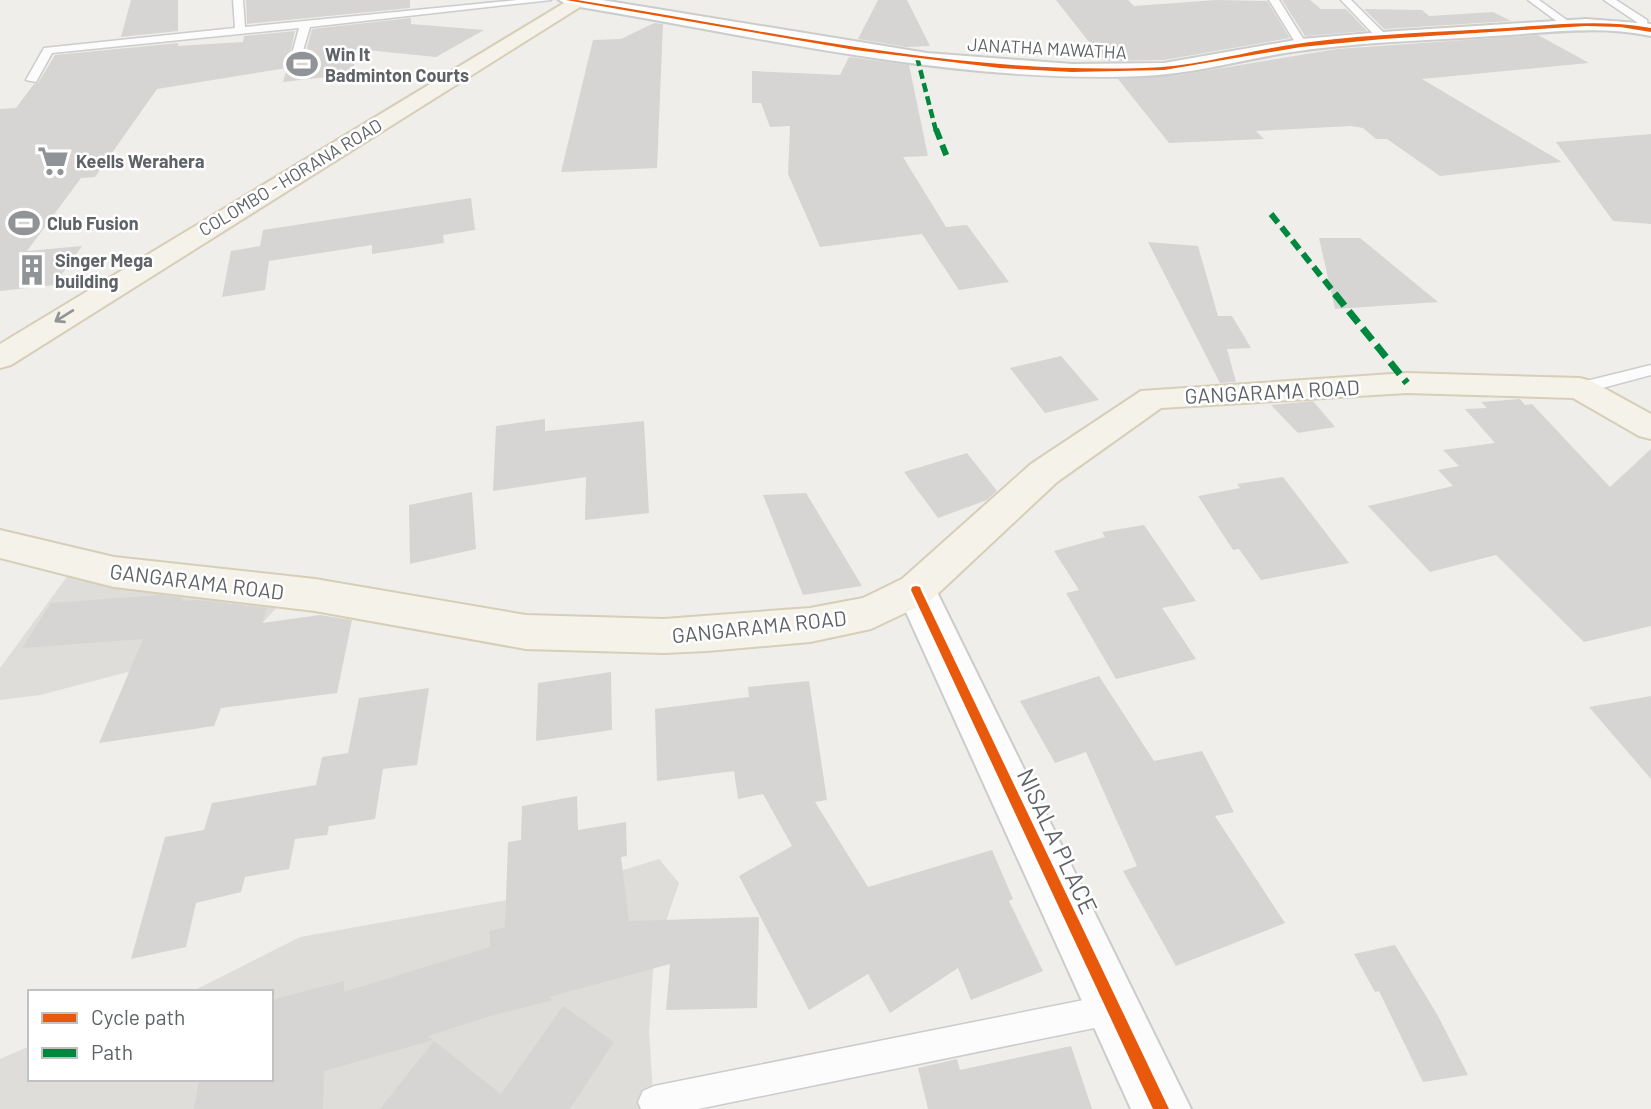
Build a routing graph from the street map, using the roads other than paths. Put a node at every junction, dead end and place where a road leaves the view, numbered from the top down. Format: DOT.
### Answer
graph roads {
  1 [pos="238,0"];
  2 [pos="546,0"];
  3 [pos="555,0"];
  4 [pos="1274,0"];
  5 [pos="1346,0"];
  6 [pos="1533,0"];
  7 [pos="1609,0"];
  8 [pos="577,1"];
  9 [pos="305,25"];
  10 [pos="1570,26"];
  11 [pos="1647,29"];
  12 [pos="240,31"];
  13 [pos="1383,38"];
  14 [pos="1302,45"];
  15 [pos="297,54"];
  16 [pos="32,80"];
  17 [pos="256,175"];
  18 [pos="283,181"];
  19 [pos="105,264"];
  20 [pos="0,358"];
  21 [pos="1651,370"];
  22 [pos="1580,388"];
  23 [pos="1651,428"];
  24 [pos="0,544"];
  25 [pos="916,590"];
  26 [pos="1114,1009"];
  27 [pos="654,1102"];
  28 [pos="1161,1109"];
  1 -- 12 [label="lane"];
  2 -- 9 [label="lane"];
  3 -- 17 [label="main road, COLOMBO - HORANA ROAD"];
  4 -- 14 [label="lane"];
  5 -- 13 [label="lane"];
  6 -- 10 [label="lane"];
  7 -- 11 [label="lane"];
  8 -- 14 [label="street, JANATHA MAWATHA"];
  8 -- 18 [label="main road, COLOMBO - HORANA ROAD"];
  9 -- 12 [label="lane"];
  9 -- 15 [label="lane"];
  10 -- 11 [label="street, JANATHA MAWATHA"];
  10 -- 13 [label="street, JANATHA MAWATHA"];
  12 -- 16 [label="lane"];
  13 -- 14 [label="street, JANATHA MAWATHA"];
  17 -- 18 [label="main road"];
  17 -- 19 [label="main road, COLOMBO - HORANA ROAD"];
  18 -- 20 [label="main road, COLOMBO - HORANA ROAD, one-way"];
  21 -- 22 [label="lane"];
  22 -- 23 [label="main road, GANGARAMA ROAD"];
  22 -- 25 [label="main road, GANGARAMA ROAD"];
  24 -- 25 [label="main road, GANGARAMA ROAD"];
  25 -- 26 [label="street, NISALA PLACE"];
  26 -- 27 [label="lane"];
  26 -- 28 [label="street, NISALA PLACE"];
}
